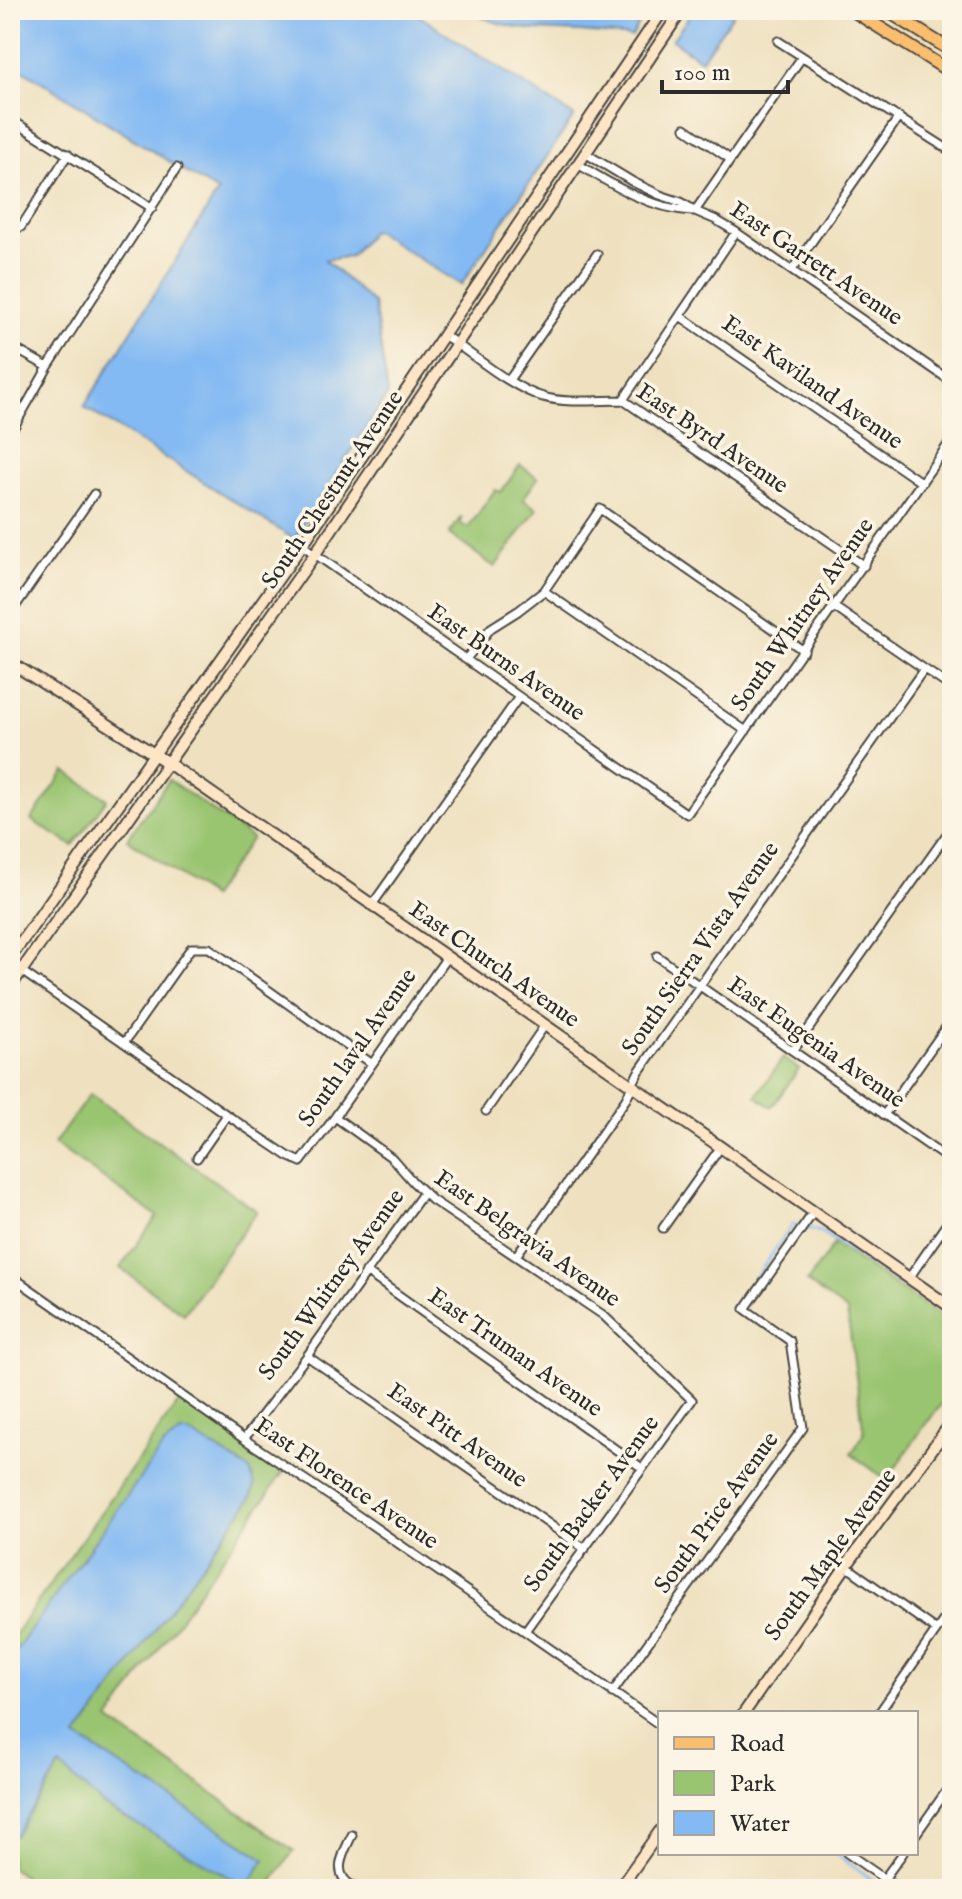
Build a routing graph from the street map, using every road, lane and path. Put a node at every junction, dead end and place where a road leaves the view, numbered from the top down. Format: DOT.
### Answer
graph roads {
  1 [pos="663,10"];
  2 [pos="682,10"];
  3 [pos="852,10"];
  4 [pos="886,10"];
  5 [pos="778,41"];
  6 [pos="952,51"];
  7 [pos="802,57"];
  8 [pos="952,73"];
  9 [pos="899,117"];
  10 [pos="10,119"];
  11 [pos="685,128"];
  12 [pos="952,152"];
  13 [pos="585,153"];
  14 [pos="68,154"];
  15 [pos="730,159"];
  16 [pos="578,164"];
  17 [pos="177,168"];
  18 [pos="152,208"];
  19 [pos="695,211"];
  20 [pos="21,227"];
  21 [pos="736,232"];
  22 [pos="597,254"];
  23 [pos="792,270"];
  24 [pos="680,316"];
  25 [pos="444,335"];
  26 [pos="457,343"];
  27 [pos="10,346"];
  28 [pos="48,367"];
  29 [pos="509,380"];
  30 [pos="952,382"];
  31 [pos="623,400"];
  32 [pos="10,434"];
  33 [pos="952,439"];
  34 [pos="922,483"];
  35 [pos="94,494"];
  36 [pos="302,545"];
  37 [pos="315,554"];
  38 [pos="864,566"];
  39 [pos="544,591"];
  40 [pos="834,607"];
  41 [pos="10,614"];
  42 [pos="804,651"];
  43 [pos="466,659"];
  44 [pos="10,662"];
  45 [pos="924,669"];
  46 [pos="952,688"];
  47 [pos="519,697"];
  48 [pos="746,731"];
  49 [pos="155,755"];
  50 [pos="168,763"];
  51 [pos="687,814"];
  52 [pos="952,827"];
  53 [pos="372,905"];
  54 [pos="657,956"];
  55 [pos="447,957"];
  56 [pos="10,960"];
  57 [pos="21,971"];
  58 [pos="699,985"];
  59 [pos="10,987"];
  60 [pos="952,1019"];
  61 [pos="545,1025"];
  62 [pos="124,1043"];
  63 [pos="793,1051"];
  64 [pos="371,1063"];
  65 [pos="632,1086"];
  66 [pos="486,1111"];
  67 [pos="227,1115"];
  68 [pos="884,1115"];
  69 [pos="335,1117"];
  70 [pos="720,1148"];
  71 [pos="197,1158"];
  72 [pos="952,1162"];
  73 [pos="424,1192"];
  74 [pos="813,1213"];
  75 [pos="952,1216"];
  76 [pos="663,1228"];
  77 [pos="516,1256"];
  78 [pos="366,1272"];
  79 [pos="10,1275"];
  80 [pos="909,1278"];
  81 [pos="952,1308"];
  82 [pos="307,1356"];
  83 [pos="692,1400"];
  84 [pos="952,1422"];
  85 [pos="244,1439"];
  86 [pos="642,1468"];
  87 [pos="585,1549"];
  88 [pos="846,1566"];
  89 [pos="952,1608"];
  90 [pos="936,1630"];
  91 [pos="525,1631"];
  92 [pos="612,1693"];
  93 [pos="745,1711"];
  94 [pos="880,1711"];
  95 [pos="658,1724"];
  96 [pos="952,1783"];
  97 [pos="918,1831"];
  98 [pos="658,1834"];
  99 [pos="352,1835"];
  100 [pos="850,1855"];
  101 [pos="902,1855"];
  102 [pos="884,1879"];
  103 [pos="349,1887"];
  104 [pos="362,1889"];
  105 [pos="619,1889"];
  106 [pos="899,1889"];
  1 -- 25 [label="main road, South Chestnut Avenue"];
  2 -- 13 [label="main road, South Chestnut Avenue"];
  3 -- 8 [label="main road"];
  4 -- 6 [label="main road"];
  5 -- 7 [label="street"];
  7 -- 9 [label="street"];
  7 -- 15 [label="street"];
  9 -- 12 [label="street"];
  9 -- 23 [label="street"];
  10 -- 14 [label="street"];
  11 -- 15 [label="street"];
  13 -- 16 [label="main road, South Chestnut Avenue"];
  13 -- 19 [label="street, East Garrett Avenue"];
  14 -- 18 [label="street"];
  14 -- 20 [label="street"];
  15 -- 19 [label="street"];
  16 -- 19 [label="street, East Garrett Avenue"];
  16 -- 26 [label="main road, South Chestnut Avenue"];
  17 -- 18 [label="street"];
  18 -- 28 [label="street"];
  19 -- 21 [label="street, East Garrett Avenue"];
  21 -- 23 [label="street, East Garrett Avenue"];
  21 -- 24 [label="street"];
  22 -- 29 [label="street"];
  23 -- 30 [label="street, East Garrett Avenue"];
  24 -- 31 [label="street"];
  24 -- 34 [label="street, East Kaviland Avenue"];
  25 -- 26 [label="street, East Byrd Avenue"];
  25 -- 36 [label="main road, South Chestnut Avenue"];
  26 -- 29 [label="street, East Byrd Avenue"];
  26 -- 37 [label="main road, South Chestnut Avenue"];
  27 -- 28 [label="street"];
  28 -- 32 [label="street"];
  29 -- 31 [label="street, East Byrd Avenue"];
  31 -- 38 [label="street, East Byrd Avenue"];
  33 -- 34 [label="street, South Whitney Avenue"];
  34 -- 38 [label="street, South Whitney Avenue"];
  35 -- 41 [label="street"];
  36 -- 37 [label="street, East Burns Avenue"];
  36 -- 49 [label="main road, South Chestnut Avenue"];
  37 -- 43 [label="street, East Burns Avenue"];
  37 -- 50 [label="main road, South Chestnut Avenue"];
  38 -- 40 [label="street, South Whitney Avenue"];
  39 -- 42 [label="street"];
  39 -- 43 [label="street"];
  39 -- 48 [label="street"];
  40 -- 42 [label="street, South Whitney Avenue"];
  40 -- 45 [label="street"];
  42 -- 48 [label="street, South Whitney Avenue"];
  43 -- 47 [label="street, East Burns Avenue"];
  44 -- 49 [label="main road, East Church Avenue"];
  45 -- 46 [label="street"];
  45 -- 58 [label="street, South Sierra Vista Avenue"];
  47 -- 51 [label="street, East Burns Avenue"];
  47 -- 53 [label="street"];
  48 -- 51 [label="street, South Whitney Avenue"];
  49 -- 50 [label="main road, East Church Avenue"];
  49 -- 56 [label="main road, South Chestnut Avenue"];
  50 -- 53 [label="main road, East Church Avenue"];
  50 -- 57 [label="main road, South Chestnut Avenue"];
  52 -- 63 [label="street"];
  53 -- 55 [label="main road, East Church Avenue"];
  54 -- 58 [label="street, East Eugenia Avenue"];
  55 -- 61 [label="main road, East Church Avenue"];
  55 -- 64 [label="street, South laval Avenue"];
  56 -- 57 [label="street"];
  57 -- 59 [label="main road, South Chestnut Avenue"];
  57 -- 62 [label="street"];
  58 -- 63 [label="street, East Eugenia Avenue"];
  58 -- 65 [label="street, South Sierra Vista Avenue"];
  60 -- 68 [label="street"];
  61 -- 65 [label="main road, East Church Avenue"];
  61 -- 66 [label="street"];
  62 -- 64 [label="street"];
  62 -- 67 [label="street"];
  63 -- 68 [label="street, East Eugenia Avenue"];
  64 -- 69 [label="street, South laval Avenue"];
  65 -- 70 [label="main road, East Church Avenue"];
  65 -- 77 [label="street, South Sierra Vista Avenue"];
  67 -- 69 [label="street, South laval Avenue"];
  67 -- 71 [label="street"];
  68 -- 72 [label="street, East Eugenia Avenue"];
  69 -- 73 [label="street, East Belgravia Avenue"];
  70 -- 74 [label="main road, East Church Avenue"];
  70 -- 76 [label="street"];
  73 -- 77 [label="street, East Belgravia Avenue"];
  73 -- 78 [label="street, South Whitney Avenue"];
  74 -- 80 [label="main road, East Church Avenue"];
  74 -- 92 [label="street, South Price Avenue"];
  75 -- 80 [label="street"];
  77 -- 83 [label="street, East Belgravia Avenue"];
  78 -- 82 [label="street, South Whitney Avenue"];
  78 -- 86 [label="street, East Truman Avenue"];
  79 -- 85 [label="street, East Florence Avenue"];
  80 -- 81 [label="main road, East Church Avenue"];
  82 -- 85 [label="street, South Whitney Avenue"];
  82 -- 87 [label="street, East Pitt Avenue"];
  83 -- 86 [label="street, South Backer Avenue"];
  84 -- 88 [label="main road, South Maple Avenue"];
  85 -- 91 [label="street, East Florence Avenue"];
  86 -- 87 [label="street, South Backer Avenue"];
  87 -- 91 [label="street, South Backer Avenue"];
  88 -- 90 [label="street"];
  88 -- 93 [label="main road, South Maple Avenue"];
  89 -- 90 [label="street"];
  90 -- 94 [label="street"];
  91 -- 92 [label="street, East Florence Avenue"];
  92 -- 95 [label="street, East Florence Avenue"];
  96 -- 97 [label="street"];
  98 -- 105 [label="main road"];
  99 -- 103 [label="street"];
  100 -- 102 [label="street"];
  101 -- 102 [label="street"];
  102 -- 106 [label="street"];
  103 -- 104 [label="street"];
}
